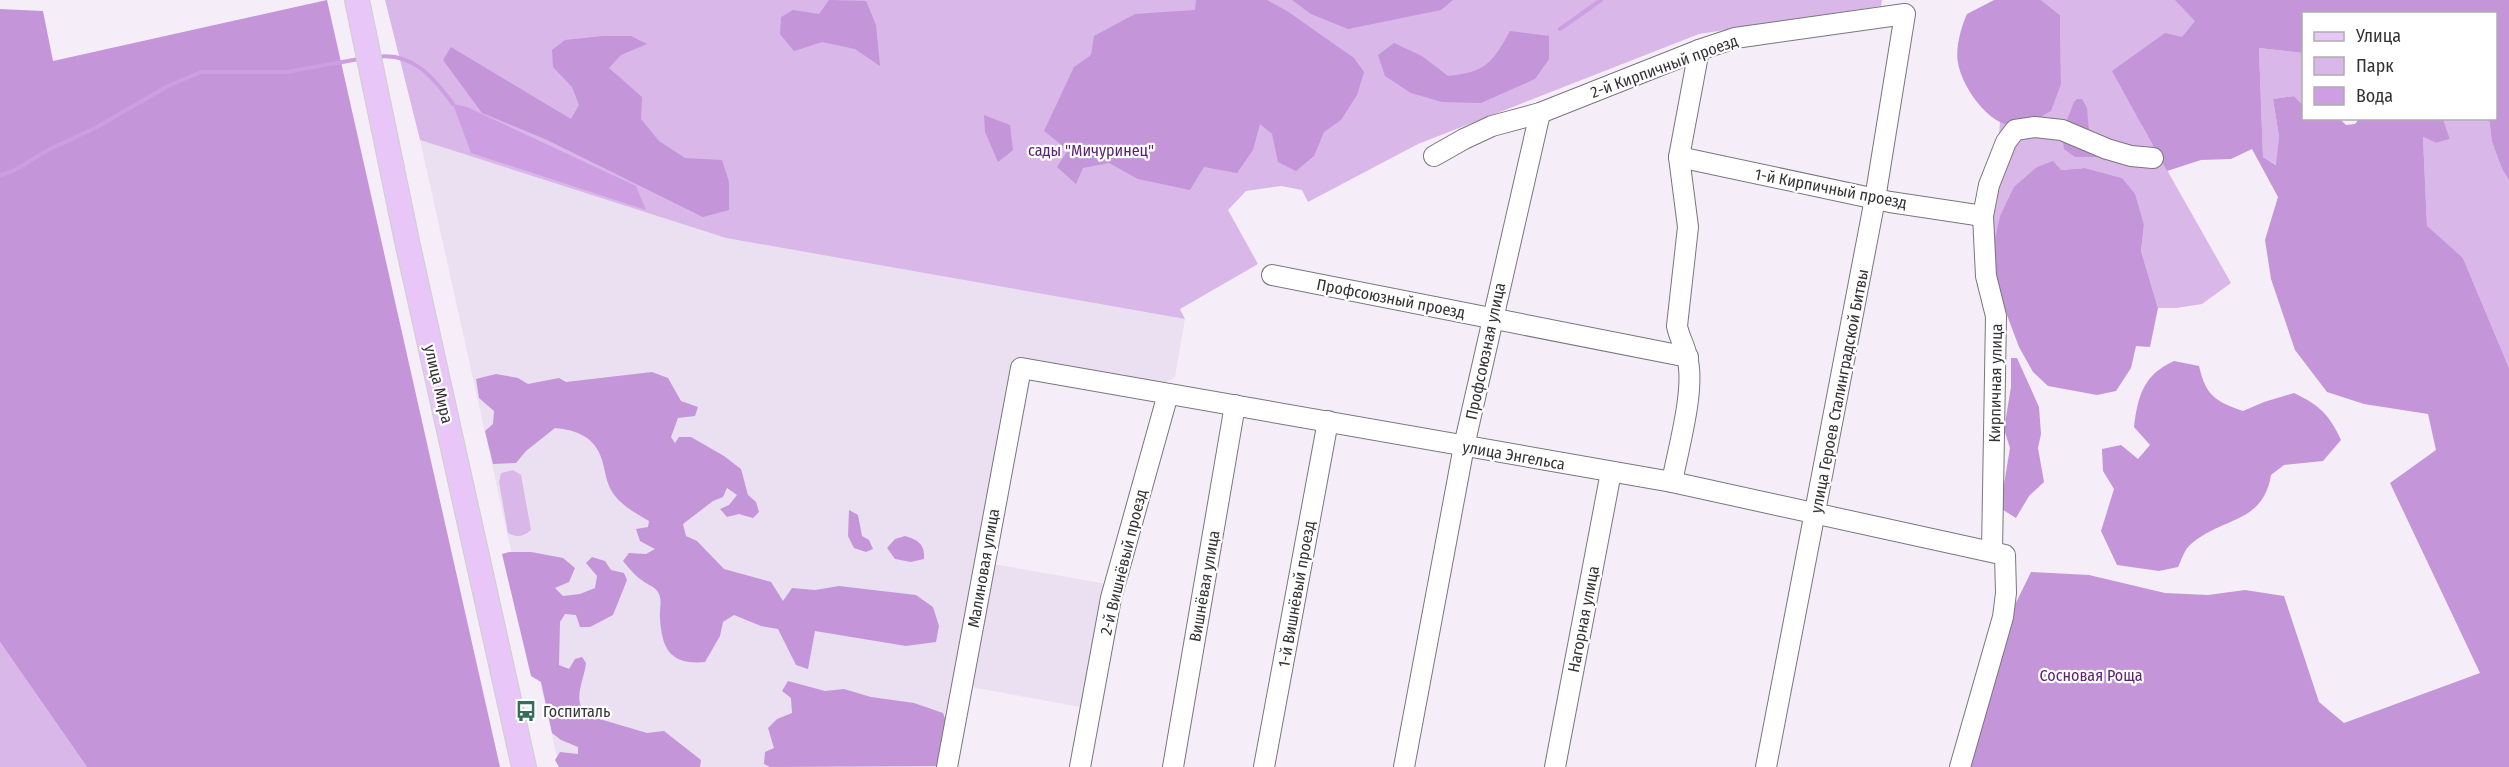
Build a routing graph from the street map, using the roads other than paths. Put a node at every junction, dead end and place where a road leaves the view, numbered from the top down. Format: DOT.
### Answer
graph roads {
  1 [pos="357,0"];
  2 [pos="1905,14"];
  3 [pos="1699,50"];
  4 [pos="1540,113"];
  5 [pos="1434,156"];
  6 [pos="1679,157"];
  7 [pos="2153,158"];
  8 [pos="1875,199"];
  9 [pos="1983,216"];
  10 [pos="1272,275"];
  11 [pos="1492,317"];
  12 [pos="1688,357"];
  13 [pos="1021,368"];
  14 [pos="1168,394"];
  15 [pos="1235,405"];
  16 [pos="1328,421"];
  17 [pos="1464,446"];
  18 [pos="1611,472"];
  19 [pos="1672,482"];
  20 [pos="1815,513"];
  21 [pos="1998,553"];
  22 [pos="524,767"];
  23 [pos="946,767"];
  24 [pos="1080,767"];
  25 [pos="1173,767"];
  26 [pos="1264,767"];
  27 [pos="1404,767"];
  28 [pos="1555,767"];
  29 [pos="1766,767"];
  30 [pos="1960,767"];
  1 -- 22 [label="main road, улица Мира"];
  2 -- 3 [label="street, 2-й Кирпичный проезд"];
  2 -- 8 [label="street, улица Героев Сталинградской Битвы"];
  3 -- 4 [label="street, 2-й Кирпичный проезд"];
  3 -- 6 [label="street"];
  4 -- 5 [label="street, 2-й Кирпичный проезд"];
  4 -- 11 [label="street, Профсоюзная улица"];
  6 -- 8 [label="street, 1-й Кирпичный проезд"];
  6 -- 12 [label="street"];
  7 -- 9 [label="street, Кирпичная улица"];
  8 -- 9 [label="street, 1-й Кирпичный проезд"];
  8 -- 20 [label="street, улица Героев Сталинградской Битвы"];
  9 -- 21 [label="street, Кирпичная улица"];
  10 -- 11 [label="street, Профсоюзный проезд"];
  11 -- 12 [label="street, Профсоюзный проезд"];
  11 -- 17 [label="street, Профсоюзная улица"];
  12 -- 19 [label="street"];
  13 -- 14 [label="street, улица Энгельса"];
  13 -- 23 [label="street, Малиновая улица"];
  14 -- 15 [label="street, улица Энгельса"];
  14 -- 24 [label="street, 2-й Вишнёвый проезд"];
  15 -- 16 [label="street, улица Энгельса"];
  15 -- 25 [label="street, Вишнёвая улица"];
  16 -- 17 [label="street, улица Энгельса"];
  16 -- 26 [label="street, 1-й Вишнёвый проезд"];
  17 -- 18 [label="street, улица Энгельса"];
  17 -- 27 [label="street, Профсоюзная улица"];
  18 -- 19 [label="street, улица Энгельса"];
  18 -- 28 [label="street, Нагорная улица"];
  19 -- 20 [label="street, улица Энгельса"];
  20 -- 21 [label="street, улица Энгельса"];
  20 -- 29 [label="street, улица Героев Сталинградской Битвы"];
  21 -- 30 [label="street, Кирпичная улица"];
}
